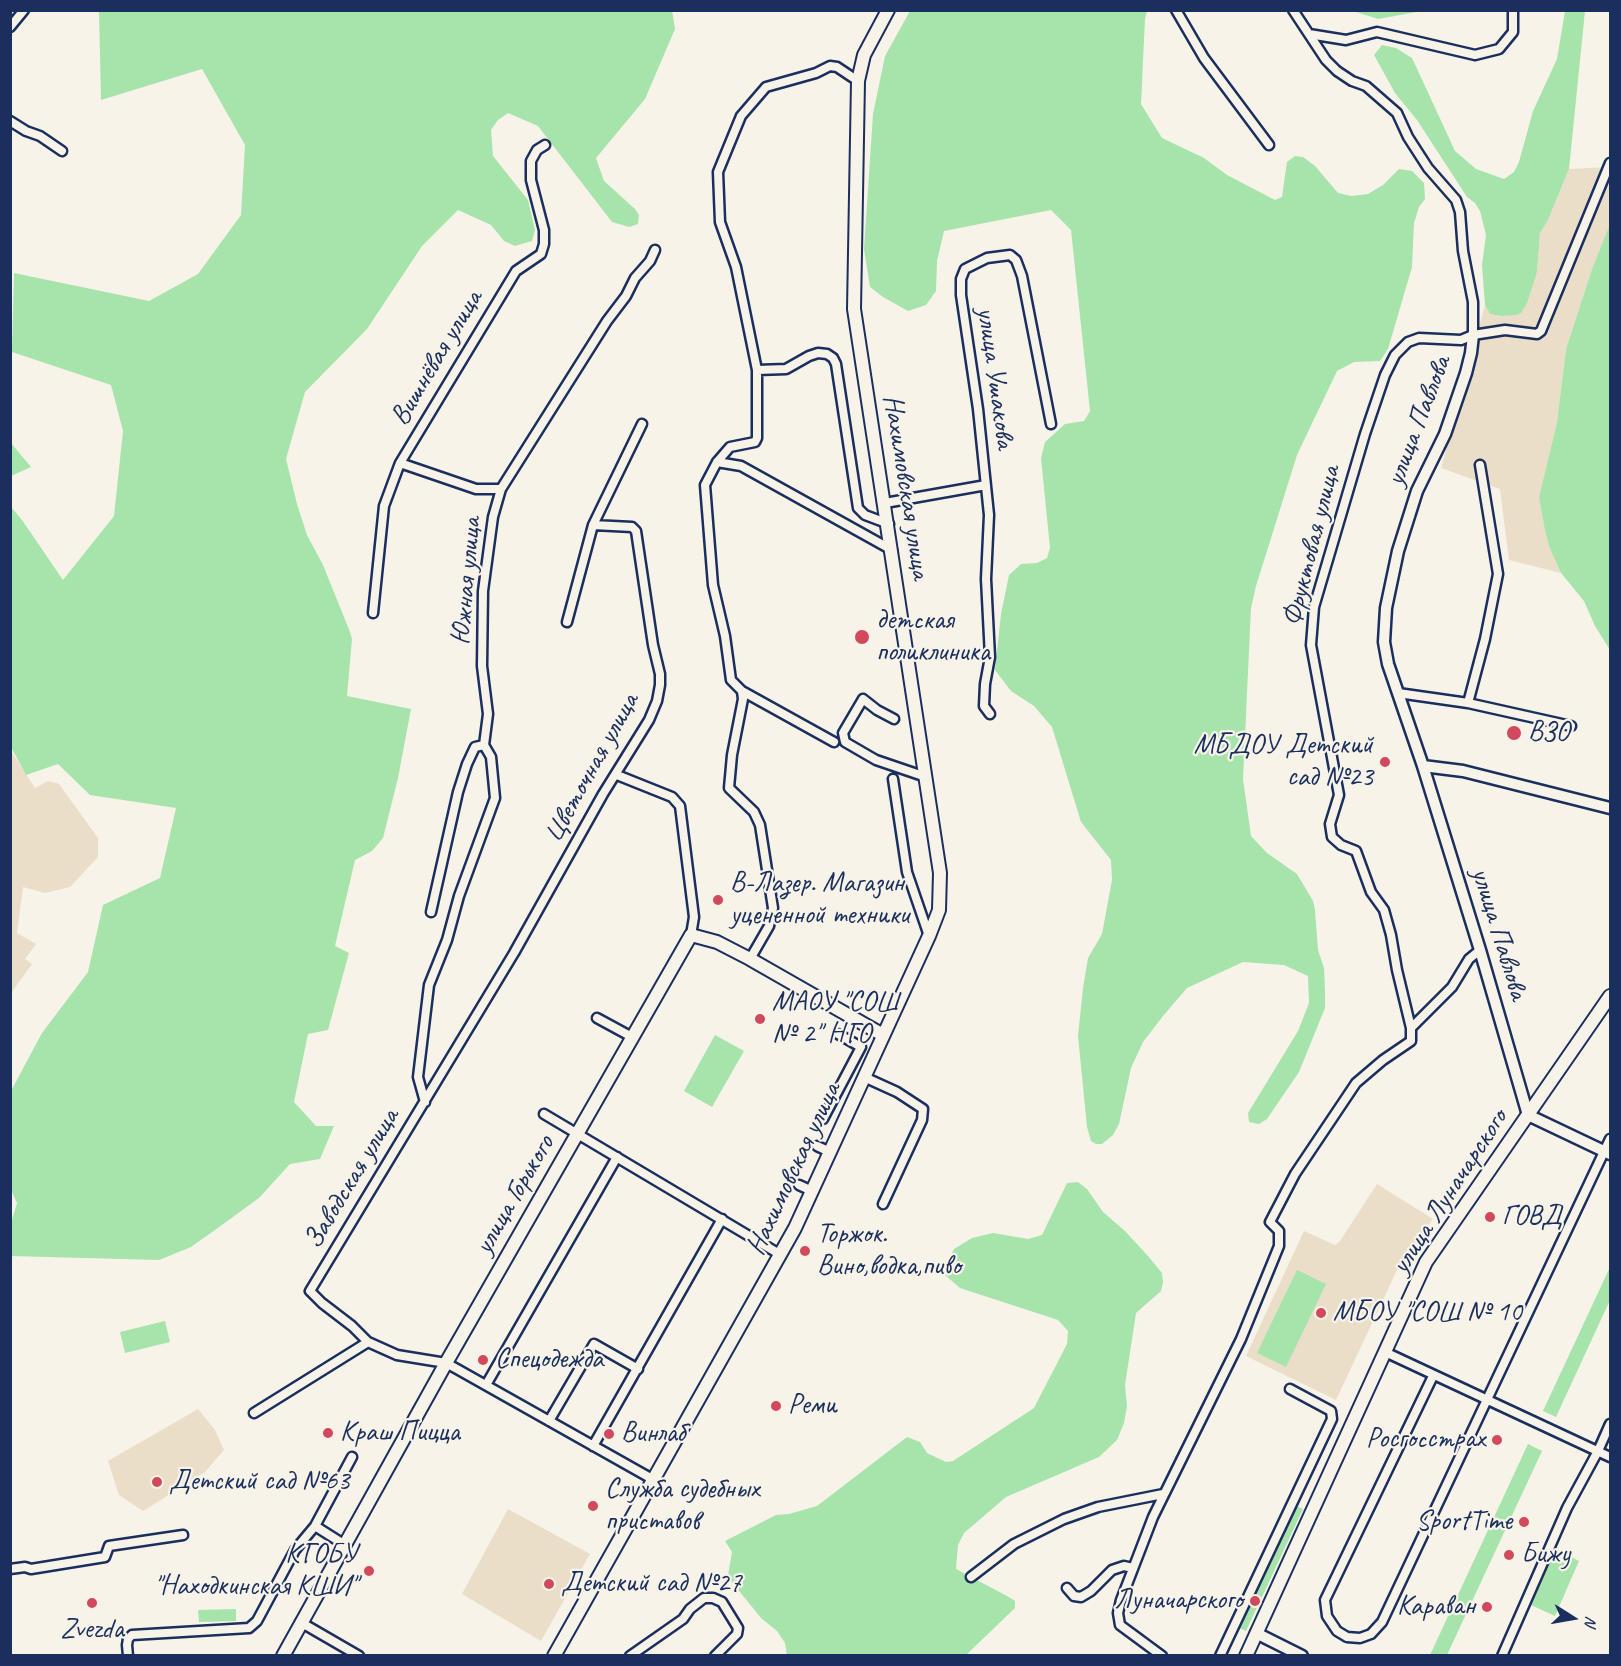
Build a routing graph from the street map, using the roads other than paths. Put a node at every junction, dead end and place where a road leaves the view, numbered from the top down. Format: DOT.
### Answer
graph roads {
  1 [pos="24,10"];
  2 [pos="888,10"];
  3 [pos="1176,10"];
  4 [pos="1293,10"];
  5 [pos="1513,10"];
  6 [pos="10,27"];
  7 [pos="1309,34"];
  8 [pos="858,81"];
  9 [pos="10,121"];
  10 [pos="1269,144"];
  11 [pos="545,145"];
  12 [pos="62,151"];
  13 [pos="1611,163"];
  14 [pos="656,250"];
  15 [pos="1473,335"];
  16 [pos="757,370"];
  17 [pos="642,424"];
  18 [pos="1051,424"];
  19 [pos="717,462"];
  20 [pos="400,463"];
  21 [pos="1480,465"];
  22 [pos="986,485"];
  23 [pos="501,489"];
  24 [pos="885,503"];
  25 [pos="889,524"];
  26 [pos="593,525"];
  27 [pos="892,550"];
  28 [pos="373,613"];
  29 [pos="567,621"];
  30 [pos="742,691"];
  31 [pos="1398,693"];
  32 [pos="1468,703"];
  33 [pos="990,714"];
  34 [pos="894,719"];
  35 [pos="1571,726"];
  36 [pos="834,742"];
  37 [pos="484,745"];
  38 [pos="1423,766"];
  39 [pos="617,775"];
  40 [pos="926,777"];
  41 [pos="893,779"];
  42 [pos="1611,808"];
  43 [pos="431,912"];
  44 [pos="691,935"];
  45 [pos="929,936"];
  46 [pos="1480,950"];
  47 [pos="514,953"];
  48 [pos="750,959"];
  49 [pos="1611,996"];
  50 [pos="597,1018"];
  51 [pos="1411,1028"];
  52 [pos="838,1034"];
  53 [pos="882,1035"];
  54 [pos="632,1037"];
  55 [pos="864,1077"];
  56 [pos="425,1102"];
  57 [pos="544,1114"];
  58 [pos="1528,1115"];
  59 [pos="823,1119"];
  60 [pos="578,1134"];
  61 [pos="1611,1139"];
  62 [pos="817,1146"];
  63 [pos="830,1152"];
  64 [pos="1608,1153"];
  65 [pos="617,1157"];
  66 [pos="799,1185"];
  67 [pos="812,1191"];
  68 [pos="883,1204"];
  69 [pos="722,1219"];
  70 [pos="781,1255"];
  71 [pos="368,1342"];
  72 [pos="1385,1352"];
  73 [pos="446,1364"];
  74 [pos="638,1369"];
  75 [pos="1433,1376"];
  76 [pos="486,1385"];
  77 [pos="1290,1389"];
  78 [pos="1488,1400"];
  79 [pos="254,1413"];
  80 [pos="549,1421"];
  81 [pos="1611,1424"];
  82 [pos="593,1446"];
  83 [pos="1598,1451"];
  84 [pos="352,1457"];
  85 [pos="1611,1457"];
  86 [pos="654,1480"];
  87 [pos="1163,1494"];
  88 [pos="315,1526"];
  89 [pos="183,1535"];
  90 [pos="345,1545"];
  91 [pos="1133,1568"];
  92 [pos="10,1569"];
  93 [pos="971,1577"];
  94 [pos="1067,1588"];
  95 [pos="302,1623"];
  96 [pos="1256,1634"];
  97 [pos="128,1656"];
  98 [pos="283,1656"];
  99 [pos="359,1656"];
  100 [pos="554,1656"];
  101 [pos="630,1656"];
  102 [pos="715,1656"];
  103 [pos="1162,1656"];
  104 [pos="1220,1656"];
  105 [pos="1246,1656"];
  106 [pos="1302,1656"];
  107 [pos="1502,1656"];
  1 -- 6 [label="street"];
  2 -- 8 [label="main road, Нахимовская улица"];
  3 -- 10 [label="street"];
  4 -- 7 [label="street"];
  5 -- 7 [label="street"];
  7 -- 15 [label="street"];
  8 -- 16 [label="street"];
  8 -- 24 [label="main road, Нахимовская улица"];
  9 -- 12 [label="street"];
  11 -- 20 [label="street, Вишнёвая улица"];
  13 -- 15 [label="street, улица Павлова"];
  14 -- 23 [label="street, Южная улица"];
  15 -- 31 [label="street, улица Павлова"];
  15 -- 51 [label="street, Фруктовая улица"];
  16 -- 19 [label="street"];
  16 -- 25 [label="street"];
  17 -- 26 [label="street"];
  18 -- 22 [label="street, улица Ушакова"];
  19 -- 27 [label="street"];
  19 -- 30 [label="street"];
  20 -- 23 [label="street"];
  20 -- 28 [label="street, Вишнёвая улица"];
  21 -- 32 [label="street"];
  22 -- 24 [label="street"];
  22 -- 33 [label="street, улица Ушакова"];
  23 -- 37 [label="street, Южная улица"];
  24 -- 25 [label="main road, Нахимовская улица"];
  25 -- 27 [label="main road, Нахимовская улица"];
  26 -- 29 [label="street"];
  26 -- 39 [label="street, Цветочная улица"];
  27 -- 40 [label="main road, Нахимовская улица"];
  30 -- 36 [label="street"];
  30 -- 48 [label="street"];
  31 -- 32 [label="street"];
  31 -- 38 [label="street, улица Павлова"];
  32 -- 35 [label="street"];
  34 -- 40 [label="street"];
  37 -- 43 [label="street"];
  37 -- 56 [label="street"];
  38 -- 42 [label="street"];
  38 -- 46 [label="street, улица Павлова"];
  39 -- 44 [label="street, улица Горького"];
  39 -- 47 [label="street, Цветочная улица"];
  40 -- 45 [label="main road, Нахимовская улица"];
  41 -- 45 [label="street"];
  44 -- 48 [label="main road"];
  44 -- 54 [label="main road, улица Горького"];
  45 -- 53 [label="main road, Нахимовская улица"];
  46 -- 51 [label="street"];
  46 -- 58 [label="street, улица Павлова"];
  47 -- 56 [label="street, Заводская улица"];
  48 -- 53 [label="main road"];
  49 -- 58 [label="main road, улица Луначарского"];
  50 -- 54 [label="street"];
  51 -- 87 [label="street"];
  52 -- 59 [label="street"];
  53 -- 55 [label="main road, Нахимовская улица"];
  54 -- 60 [label="main road, улица Горького"];
  55 -- 63 [label="main road, Нахимовская улица"];
  55 -- 68 [label="street"];
  56 -- 71 [label="street, Заводская улица"];
  57 -- 60 [label="street"];
  58 -- 64 [label="street"];
  58 -- 72 [label="main road, улица Луначарского"];
  60 -- 65 [label="street"];
  60 -- 73 [label="main road, улица Горького"];
  61 -- 64 [label="street"];
  62 -- 63 [label="street"];
  63 -- 67 [label="main road, Нахимовская улица"];
  64 -- 78 [label="street"];
  65 -- 69 [label="street"];
  65 -- 76 [label="street"];
  66 -- 67 [label="street"];
  67 -- 70 [label="main road, Нахимовская улица"];
  69 -- 70 [label="street"];
  69 -- 74 [label="street"];
  70 -- 86 [label="main road, Нахимовская улица"];
  71 -- 73 [label="street, Заводская улица"];
  71 -- 79 [label="street"];
  72 -- 75 [label="street"];
  72 -- 96 [label="main road, улица Луначарского"];
  73 -- 76 [label="street, Заводская улица"];
  73 -- 90 [label="main road, улица Горького"];
  74 -- 80 [label="street"];
  74 -- 82 [label="street"];
  75 -- 78 [label="street"];
  75 -- 78 [label="street"];
  76 -- 80 [label="street, Заводская улица"];
  77 -- 104 [label="street"];
  78 -- 83 [label="street"];
  80 -- 82 [label="street, Заводская улица"];
  81 -- 83 [label="street"];
  82 -- 86 [label="street, Заводская улица"];
  83 -- 85 [label="street"];
  83 -- 107 [label="street"];
  84 -- 88 [label="street"];
  86 -- 100 [label="main road, Нахимовская улица"];
  87 -- 91 [label="street"];
  87 -- 93 [label="street"];
  88 -- 90 [label="street"];
  88 -- 97 [label="street"];
  89 -- 92 [label="street"];
  90 -- 95 [label="main road, улица Горького"];
  91 -- 94 [label="street"];
  91 -- 103 [label="street"];
  95 -- 98 [label="main road, улица Горького"];
  95 -- 99 [label="street"];
  96 -- 105 [label="main road, улица Луначарского"];
  96 -- 106 [label="street"];
  101 -- 102 [label="street"];
}
